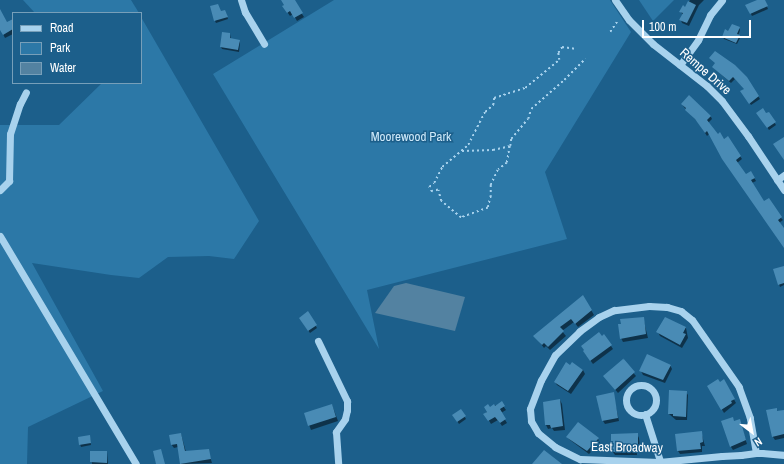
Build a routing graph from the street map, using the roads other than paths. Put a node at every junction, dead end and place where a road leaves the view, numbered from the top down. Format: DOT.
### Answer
graph roads {
  1 [pos="241,0"];
  2 [pos="615,0"];
  3 [pos="722,0"];
  4 [pos="264,44"];
  5 [pos="680,65"];
  6 [pos="26,92"];
  7 [pos="784,175"];
  8 [pos="777,180"];
  9 [pos="0,190"];
  10 [pos="784,190"];
  11 [pos="0,236"];
  12 [pos="318,341"];
  13 [pos="645,414"];
  14 [pos="756,453"];
  15 [pos="784,455"];
  16 [pos="659,463"];
  17 [pos="136,464"];
  18 [pos="338,464"];
  1 -- 4 [label="street"];
  2 -- 5 [label="street, Rempe Drive"];
  3 -- 5 [label="street"];
  5 -- 8 [label="street, Rempe Drive"];
  6 -- 9 [label="street"];
  7 -- 8 [label="street"];
  8 -- 10 [label="street, Rempe Drive"];
  11 -- 17 [label="street"];
  12 -- 18 [label="street"];
  13 -- 13 [label="street"];
  13 -- 16 [label="street"];
  14 -- 15 [label="street, East Broadway"];
  14 -- 16 [label="street, East Broadway"];
  14 -- 16 [label="street, East Broadway"];
}
